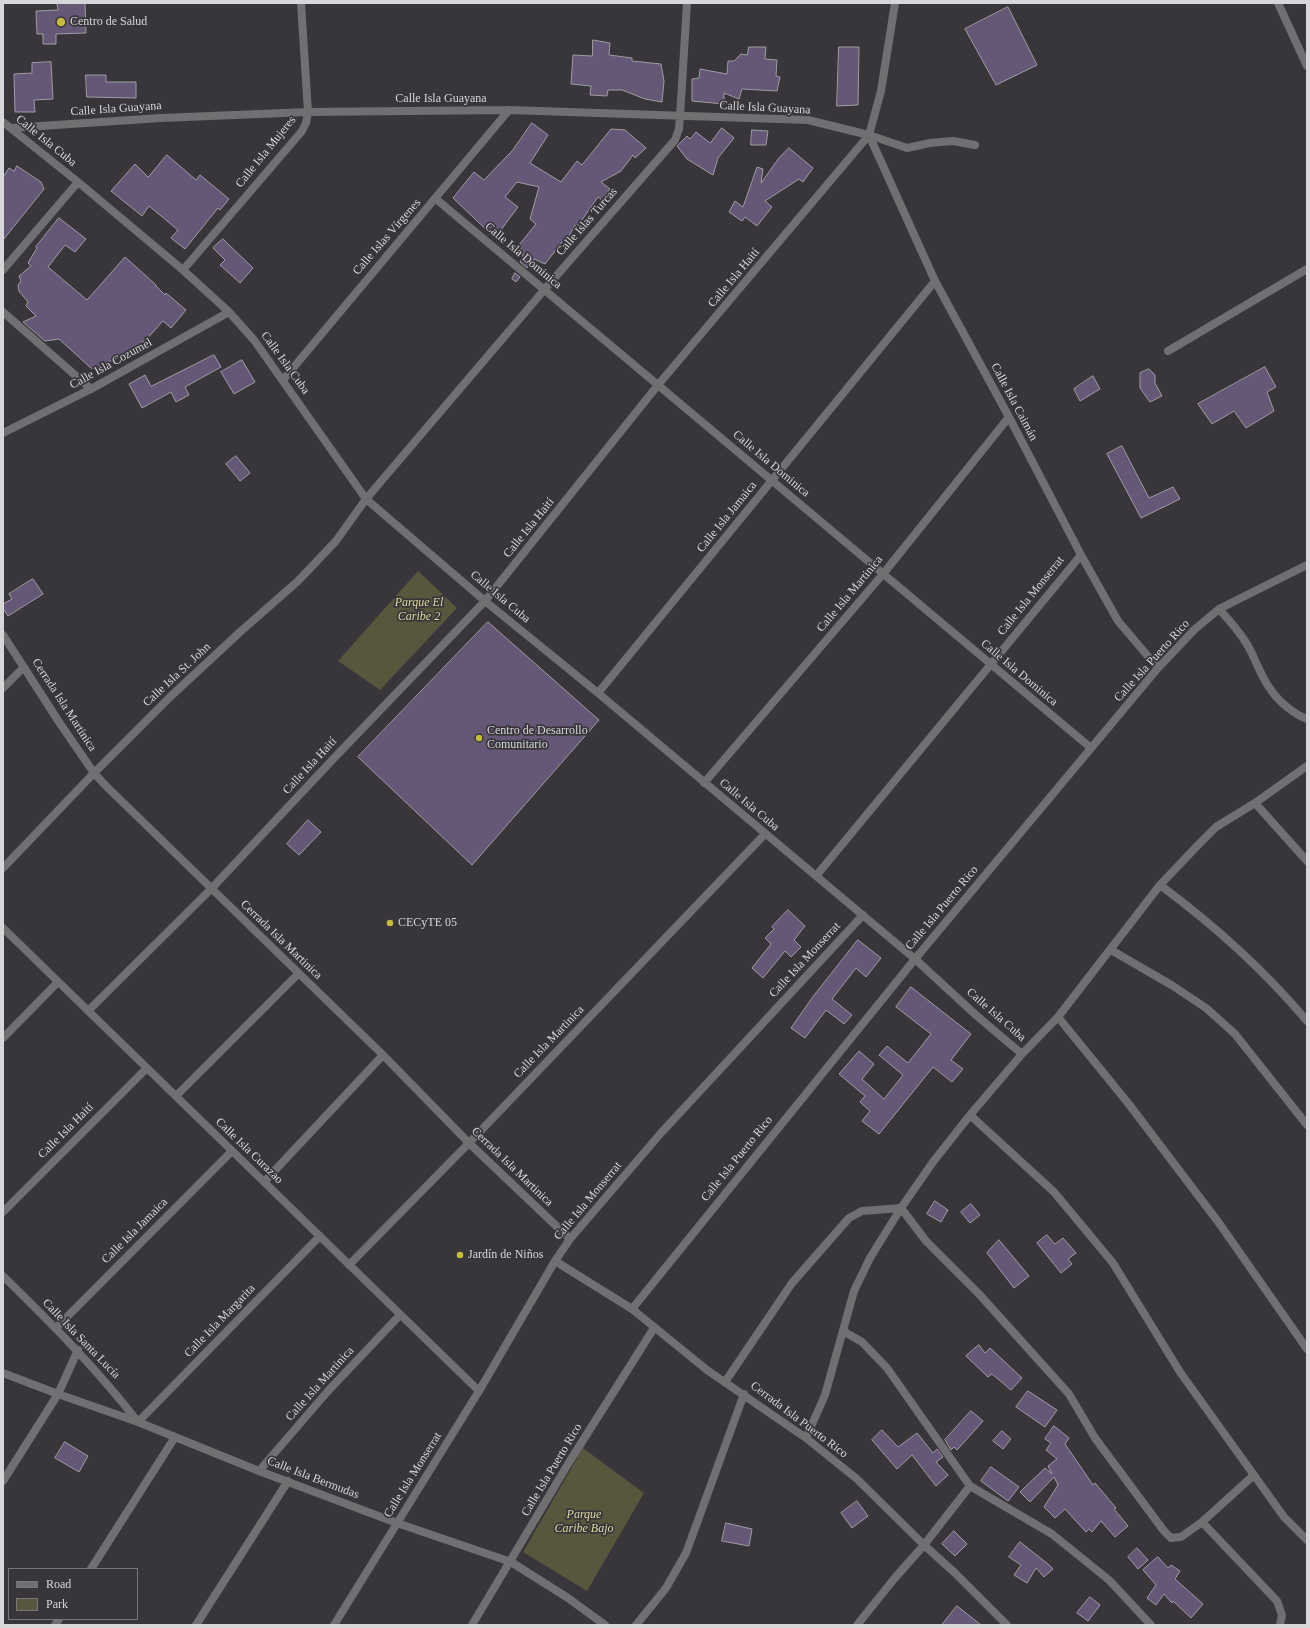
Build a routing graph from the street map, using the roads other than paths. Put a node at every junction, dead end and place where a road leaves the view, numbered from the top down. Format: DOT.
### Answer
graph roads {
  1 [pos="301,3"];
  2 [pos="687,3"];
  3 [pos="895,3"];
  4 [pos="1278,3"];
  5 [pos="1307,66"];
  6 [pos="508,110"];
  7 [pos="308,112"];
  8 [pos="680,116"];
  9 [pos="3,122"];
  10 [pos="11,128"];
  11 [pos="869,135"];
  12 [pos="975,145"];
  13 [pos="78,182"];
  14 [pos="436,199"];
  15 [pos="1307,269"];
  16 [pos="3,270"];
  17 [pos="183,270"];
  18 [pos="935,281"];
  19 [pos="544,290"];
  20 [pos="3,312"];
  21 [pos="229,312"];
  22 [pos="1168,351"];
  23 [pos="283,380"];
  24 [pos="658,386"];
  25 [pos="91,389"];
  26 [pos="1009,417"];
  27 [pos="3,433"];
  28 [pos="772,481"];
  29 [pos="366,499"];
  30 [pos="1081,555"];
  31 [pos="1307,564"];
  32 [pos="883,574"];
  33 [pos="485,601"];
  34 [pos="1219,609"];
  35 [pos="3,635"];
  36 [pos="990,664"];
  37 [pos="24,666"];
  38 [pos="1158,668"];
  39 [pos="3,688"];
  40 [pos="598,693"];
  41 [pos="1307,719"];
  42 [pos="1091,748"];
  43 [pos="1307,766"];
  44 [pos="94,772"];
  45 [pos="704,783"];
  46 [pos="1255,803"];
  47 [pos="765,834"];
  48 [pos="1307,861"];
  49 [pos="3,868"];
  50 [pos="816,876"];
  51 [pos="1160,885"];
  52 [pos="211,890"];
  53 [pos="863,915"];
  54 [pos="3,928"];
  55 [pos="1111,950"];
  56 [pos="915,959"];
  57 [pos="298,973"];
  58 [pos="58,982"];
  59 [pos="88,1011"];
  60 [pos="1058,1017"];
  61 [pos="1307,1021"];
  62 [pos="3,1038"];
  63 [pos="1022,1054"];
  64 [pos="383,1055"];
  65 [pos="146,1068"];
  66 [pos="176,1096"];
  67 [pos="970,1115"];
  68 [pos="1307,1124"];
  69 [pos="469,1143"];
  70 [pos="232,1151"];
  71 [pos="264,1182"];
  72 [pos="901,1208"];
  73 [pos="3,1212"];
  74 [pos="320,1236"];
  75 [pos="570,1240"];
  76 [pos="555,1261"];
  77 [pos="349,1265"];
  78 [pos="3,1276"];
  79 [pos="632,1309"];
  80 [pos="400,1315"];
  81 [pos="56,1328"];
  82 [pos="654,1328"];
  83 [pos="843,1331"];
  84 [pos="1307,1349"];
  85 [pos="78,1350"];
  86 [pos="3,1373"];
  87 [pos="725,1382"];
  88 [pos="479,1391"];
  89 [pos="58,1394"];
  90 [pos="744,1394"];
  91 [pos="138,1422"];
  92 [pos="175,1437"];
  93 [pos="806,1438"];
  94 [pos="259,1471"];
  95 [pos="1254,1475"];
  96 [pos="3,1481"];
  97 [pos="288,1481"];
  98 [pos="970,1486"];
  99 [pos="1202,1522"];
  100 [pos="397,1523"];
  101 [pos="1307,1540"];
  102 [pos="924,1545"];
  103 [pos="511,1562"];
  104 [pos="92,1568"];
  105 [pos="196,1625"];
  106 [pos="334,1625"];
  107 [pos="472,1625"];
  108 [pos="604,1625"];
  109 [pos="636,1625"];
  110 [pos="857,1625"];
  111 [pos="1007,1625"];
  112 [pos="1151,1625"];
  113 [pos="1280,1625"];
  1 -- 7 [label="street, Calle Isla Mujeres"];
  2 -- 8 [label="street, Calle Islas Turcas"];
  3 -- 11 [label="street, Calle Isla Haití"];
  4 -- 5 [label="street"];
  6 -- 7 [label="street, Calle Isla Guayana"];
  6 -- 8 [label="street, Calle Isla Guayana"];
  6 -- 14 [label="street, Calle Islas Vírgenes"];
  7 -- 10 [label="street, Calle Isla Guayana"];
  7 -- 17 [label="street, Calle Isla Mujeres"];
  8 -- 11 [label="street, Calle Isla Guayana"];
  8 -- 19 [label="street, Calle Islas Turcas"];
  9 -- 10 [label="street, Calle Isla Cuba"];
  10 -- 13 [label="street, Calle Isla Cuba"];
  11 -- 12 [label="street, Calle Isla Guayana"];
  11 -- 18 [label="street, Calle Isla Caimán"];
  11 -- 24 [label="street, Calle Isla Haití"];
  13 -- 16 [label="street"];
  13 -- 17 [label="street, Calle Isla Cuba"];
  14 -- 19 [label="street, Calle Isla Dominica"];
  14 -- 23 [label="street, Calle Islas Vírgenes"];
  15 -- 22 [label="street"];
  17 -- 21 [label="street, Calle Isla Cuba"];
  18 -- 26 [label="street, Calle Isla Caimán"];
  18 -- 28 [label="street, Calle Isla Jamaica"];
  19 -- 24 [label="street, Calle Isla Dominica"];
  19 -- 29 [label="street, Calle Islas Turcas"];
  20 -- 25 [label="street"];
  21 -- 23 [label="street, Calle Isla Cuba"];
  21 -- 25 [label="street, Calle Isla Cozumel"];
  23 -- 29 [label="street, Calle Isla Cuba"];
  24 -- 28 [label="street, Calle Isla Dominica"];
  24 -- 33 [label="street, Calle Isla Haití"];
  25 -- 27 [label="street, Calle Isla Cozumel"];
  26 -- 30 [label="street, Calle Isla Caimán"];
  26 -- 32 [label="street, Calle Isla Martinica"];
  28 -- 32 [label="street, Calle Isla Dominica"];
  28 -- 40 [label="street, Calle Isla Jamaica"];
  29 -- 33 [label="street, Calle Isla Cuba"];
  29 -- 44 [label="street, Calle Isla St. John"];
  30 -- 36 [label="street, Calle Isla Monserrat"];
  30 -- 38 [label="street, Calle Isla Caimán"];
  31 -- 34 [label="street, Calle Isla Puerto Rico"];
  32 -- 36 [label="street, Calle Isla Dominica"];
  32 -- 45 [label="street, Calle Isla Martinica"];
  33 -- 40 [label="street, Calle Isla Cuba"];
  33 -- 52 [label="street, Calle Isla Haití"];
  34 -- 38 [label="street, Calle Isla Puerto Rico"];
  34 -- 41 [label="street"];
  35 -- 37 [label="street, Cerrada Isla Martinica"];
  36 -- 42 [label="street, Calle Isla Dominica"];
  36 -- 50 [label="street, Calle Isla Monserrat"];
  37 -- 39 [label="street"];
  37 -- 44 [label="street, Cerrada Isla Martinica"];
  38 -- 42 [label="street, Calle Isla Puerto Rico"];
  40 -- 45 [label="street, Calle Isla Cuba"];
  42 -- 56 [label="street, Calle Isla Puerto Rico"];
  43 -- 46 [label="street"];
  44 -- 49 [label="street, Calle Isla St. John"];
  44 -- 52 [label="street, Cerrada Isla Martinica"];
  45 -- 47 [label="street, Calle Isla Cuba"];
  46 -- 48 [label="street"];
  46 -- 51 [label="street"];
  47 -- 50 [label="street, Calle Isla Cuba"];
  47 -- 69 [label="street, Calle Isla Martinica"];
  50 -- 53 [label="street, Calle Isla Cuba"];
  51 -- 55 [label="street"];
  51 -- 61 [label="street"];
  52 -- 57 [label="street, Cerrada Isla Martinica"];
  52 -- 59 [label="street, Calle Isla Haití"];
  53 -- 56 [label="street, Calle Isla Cuba"];
  53 -- 75 [label="street, Calle Isla Monserrat"];
  54 -- 58 [label="street, Calle Isla Curazao"];
  55 -- 60 [label="street"];
  55 -- 68 [label="street"];
  56 -- 63 [label="street, Calle Isla Cuba"];
  56 -- 79 [label="street, Calle Isla Puerto Rico"];
  57 -- 64 [label="street, Cerrada Isla Martinica"];
  57 -- 66 [label="street"];
  58 -- 59 [label="street, Calle Isla Curazao"];
  58 -- 62 [label="street"];
  59 -- 65 [label="street, Calle Isla Curazao"];
  60 -- 63 [label="street"];
  60 -- 84 [label="street"];
  63 -- 67 [label="street"];
  64 -- 69 [label="street, Cerrada Isla Martinica"];
  64 -- 71 [label="street"];
  65 -- 66 [label="street, Calle Isla Curazao"];
  65 -- 73 [label="street, Calle Isla Haití"];
  66 -- 70 [label="street, Calle Isla Curazao"];
  67 -- 72 [label="street"];
  67 -- 95 [label="street"];
  69 -- 75 [label="street, Cerrada Isla Martinica"];
  69 -- 77 [label="street, Calle Isla Martinica"];
  70 -- 71 [label="street, Calle Isla Curazao"];
  70 -- 81 [label="street, Calle Isla Jamaica"];
  71 -- 74 [label="street, Calle Isla Curazao"];
  72 -- 83 [label="street"];
  72 -- 87 [label="street"];
  72 -- 99 [label="street"];
  74 -- 77 [label="street, Calle Isla Curazao"];
  74 -- 91 [label="street, Calle Isla Margarita"];
  75 -- 76 [label="street, Calle Isla Monserrat"];
  76 -- 79 [label="street, Cerrada Isla Puerto Rico"];
  76 -- 88 [label="street, Calle Isla Monserrat"];
  77 -- 80 [label="street, Calle Isla Curazao"];
  78 -- 81 [label="street, Calle Isla Santa Lucía"];
  79 -- 82 [label="street, Cerrada Isla Puerto Rico"];
  80 -- 88 [label="street, Calle Isla Curazao"];
  80 -- 94 [label="street, Calle Isla Martinica"];
  81 -- 85 [label="street, Calle Isla Santa Lucía"];
  82 -- 87 [label="street, Cerrada Isla Puerto Rico"];
  82 -- 103 [label="street, Calle Isla Puerto Rico"];
  83 -- 93 [label="street"];
  83 -- 98 [label="street"];
  85 -- 89 [label="street"];
  85 -- 91 [label="street, Calle Isla Santa Lucía"];
  86 -- 89 [label="street, Calle Isla Bermudas"];
  87 -- 90 [label="street, Cerrada Isla Puerto Rico"];
  88 -- 100 [label="street, Calle Isla Monserrat"];
  89 -- 91 [label="street, Calle Isla Bermudas"];
  89 -- 96 [label="street"];
  90 -- 93 [label="street, Cerrada Isla Puerto Rico"];
  90 -- 109 [label="street"];
  91 -- 92 [label="street, Calle Isla Bermudas"];
  92 -- 94 [label="street, Calle Isla Bermudas"];
  92 -- 104 [label="street"];
  93 -- 102 [label="street, Cerrada Isla Puerto Rico"];
  94 -- 97 [label="street, Calle Isla Bermudas"];
  95 -- 99 [label="street"];
  95 -- 101 [label="street"];
  97 -- 100 [label="street, Calle Isla Bermudas"];
  97 -- 105 [label="street"];
  98 -- 102 [label="street"];
  98 -- 112 [label="street"];
  99 -- 113 [label="street"];
  100 -- 103 [label="street, Calle Isla Bermudas"];
  100 -- 106 [label="street, Calle Isla Monserrat"];
  102 -- 110 [label="street"];
  102 -- 111 [label="street, Cerrada Isla Puerto Rico"];
  103 -- 107 [label="street, Calle Isla Puerto Rico"];
  103 -- 108 [label="street, Calle Isla Bermudas"];
}
